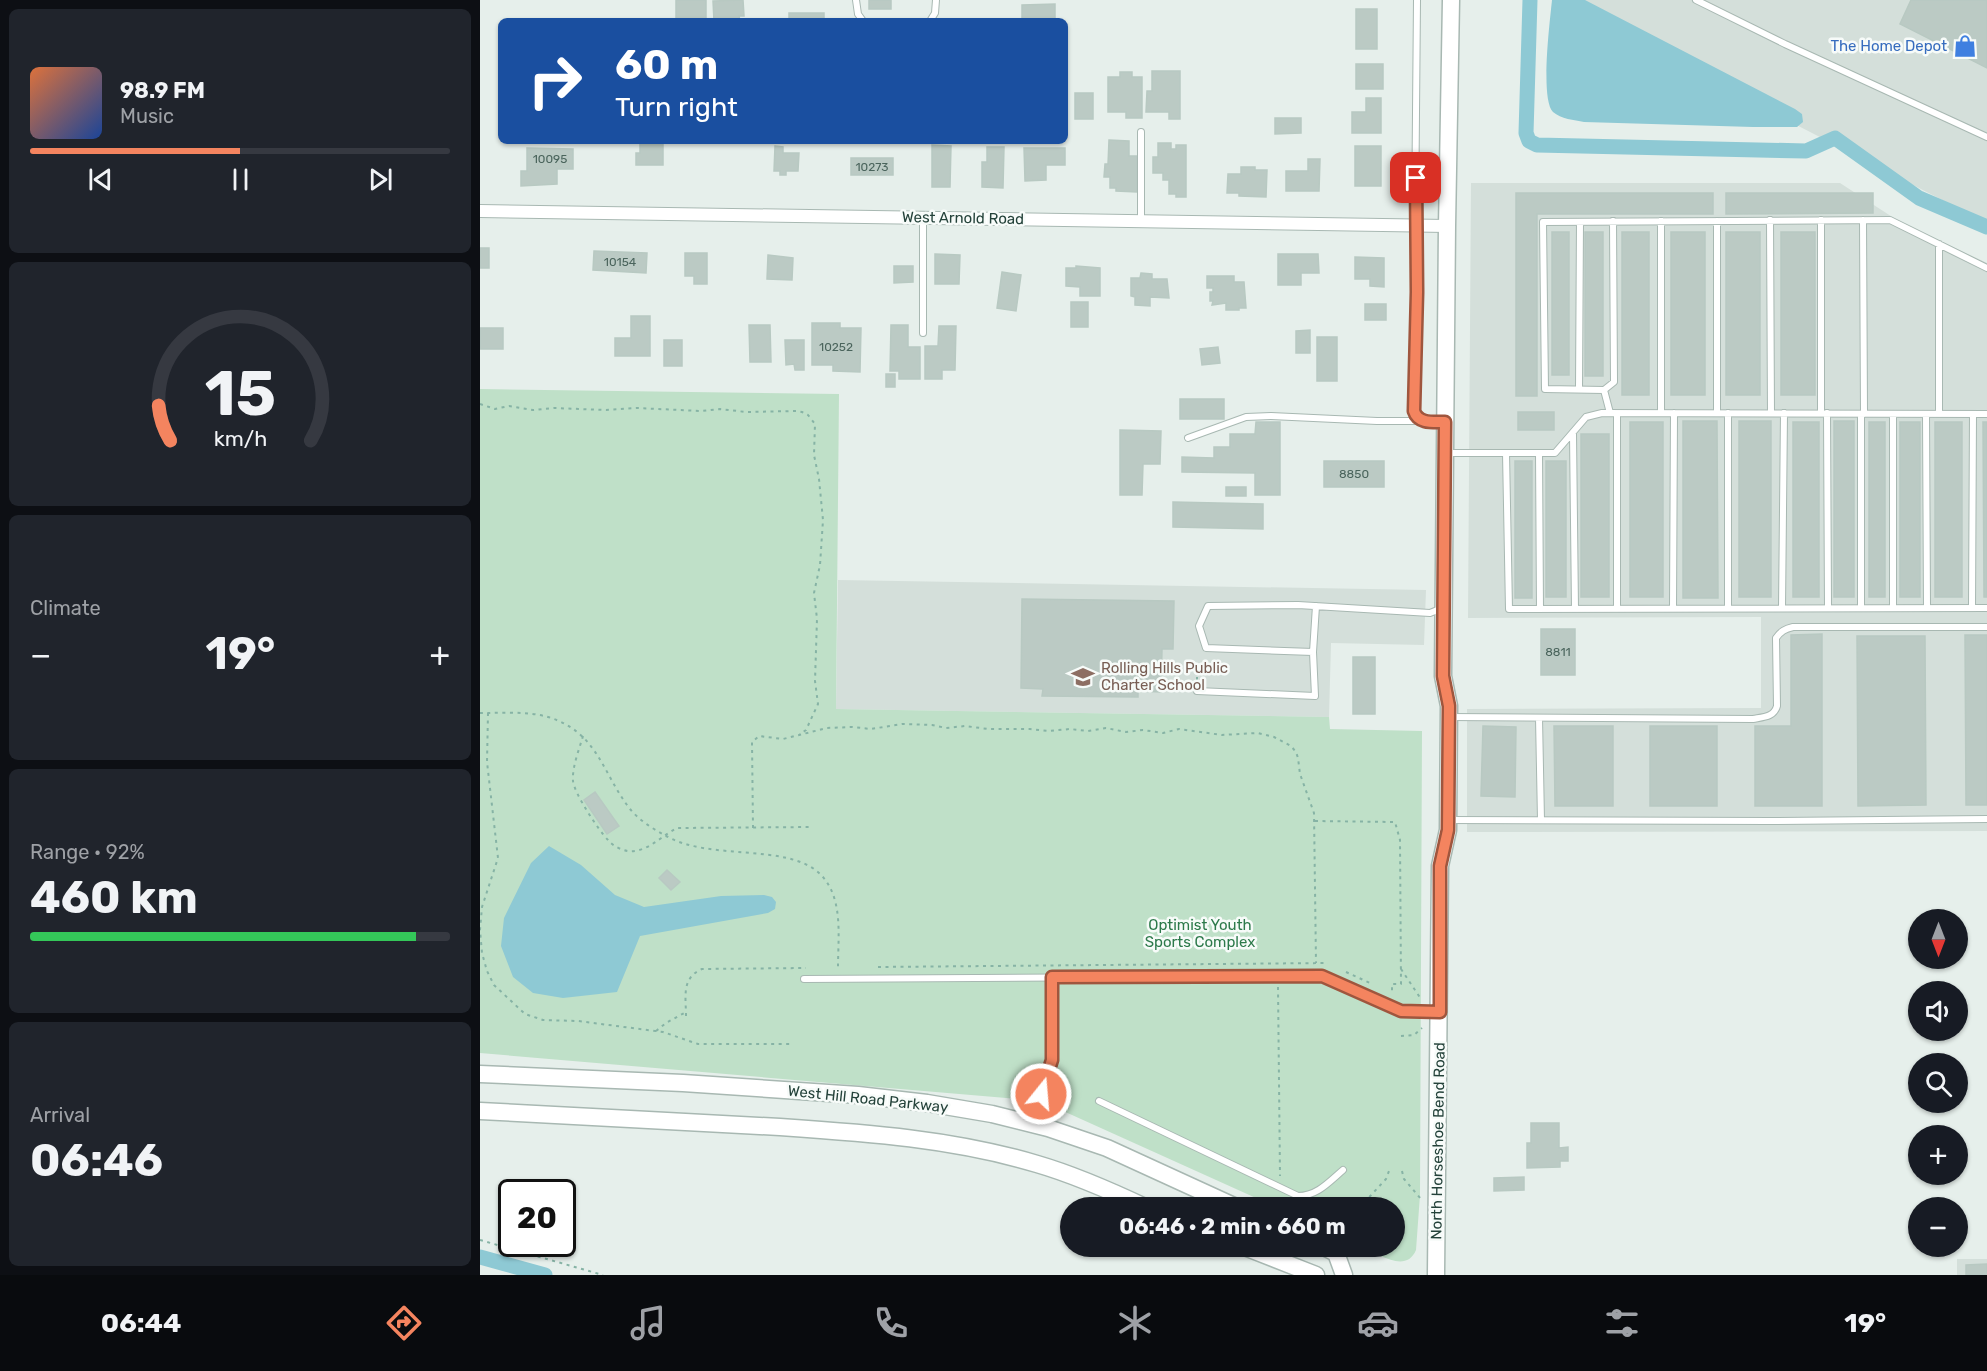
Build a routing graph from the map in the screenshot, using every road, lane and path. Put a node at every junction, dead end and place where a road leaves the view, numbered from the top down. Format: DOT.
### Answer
graph roads {
  1 [pos="856,0"];
  2 [pos="936,0"];
  3 [pos="1418,0"];
  4 [pos="1451,0"];
  5 [pos="1695,0"];
  6 [pos="861,18"];
  7 [pos="932,18"];
  8 [pos="1141,132"];
  9 [pos="1987,137"];
  10 [pos="480,211"];
  11 [pos="923,217"];
  12 [pos="1141,220"];
  13 [pos="1770,220"];
  14 [pos="1821,220"];
  15 [pos="1863,220"];
  16 [pos="1613,221"];
  17 [pos="1661,221"];
  18 [pos="1717,221"];
  19 [pos="1580,222"];
  20 [pos="1415,225"];
  21 [pos="1447,226"];
  22 [pos="1939,244"];
  23 [pos="1987,268"];
  24 [pos="923,333"];
  25 [pos="1579,389"];
  26 [pos="1604,390"];
  27 [pos="480,404"];
  28 [pos="1614,414"];
  29 [pos="1661,414"];
  30 [pos="1674,414"];
  31 [pos="1717,414"];
  32 [pos="1728,414"];
  33 [pos="1771,414"];
  34 [pos="1784,414"];
  35 [pos="1824,414"];
  36 [pos="1862,414"];
  37 [pos="1893,414"];
  38 [pos="1926,414"];
  39 [pos="1939,414"];
  40 [pos="1973,414"];
  41 [pos="1987,414"];
  42 [pos="1421,421"];
  43 [pos="1445,422"];
  44 [pos="1573,434"];
  45 [pos="1188,438"];
  46 [pos="1445,453"];
  47 [pos="1506,453"];
  48 [pos="1539,453"];
  49 [pos="1316,606"];
  50 [pos="1443,607"];
  51 [pos="1672,608"];
  52 [pos="1728,608"];
  53 [pos="1782,608"];
  54 [pos="1828,608"];
  55 [pos="1861,608"];
  56 [pos="1893,608"];
  57 [pos="1927,608"];
  58 [pos="1972,608"];
  59 [pos="1987,608"];
  60 [pos="1540,609"];
  61 [pos="1575,609"];
  62 [pos="1617,609"];
  63 [pos="1987,627"];
  64 [pos="1313,652"];
  65 [pos="1197,668"];
  66 [pos="1197,691"];
  67 [pos="480,713"];
  68 [pos="488,713"];
  69 [pos="1449,717"];
  70 [pos="1539,718"];
  71 [pos="583,736"];
  72 [pos="797,737"];
  73 [pos="1987,819"];
  74 [pos="1448,820"];
  75 [pos="1541,820"];
  76 [pos="1315,821"];
  77 [pos="813,827"];
  78 [pos="753,828"];
  79 [pos="663,835"];
  80 [pos="1316,963"];
  81 [pos="838,968"];
  82 [pos="1400,968"];
  83 [pos="1346,972"];
  84 [pos="1052,977"];
  85 [pos="804,979"];
  86 [pos="1370,983"];
  87 [pos="1278,984"];
  88 [pos="1392,994"];
  89 [pos="1421,999"];
  90 [pos="686,1012"];
  91 [pos="1440,1012"];
  92 [pos="1422,1028"];
  93 [pos="656,1031"];
  94 [pos="1401,1036"];
  95 [pos="790,1044"];
  96 [pos="480,1074"];
  97 [pos="1099,1101"];
  98 [pos="480,1111"];
  99 [pos="1032,1124"];
  100 [pos="1343,1170"];
  101 [pos="1389,1171"];
  102 [pos="1402,1171"];
  103 [pos="1281,1176"];
  104 [pos="1123,1197"];
  105 [pos="1214,1197"];
  106 [pos="1369,1197"];
  107 [pos="1421,1199"];
  108 [pos="480,1240"];
  109 [pos="1270,1257"];
  110 [pos="1337,1257"];
  111 [pos="603,1275"];
  112 [pos="1316,1275"];
  113 [pos="1344,1275"];
  114 [pos="1436,1275"];
  1 -- 6 [label="lane"];
  2 -- 7 [label="lane"];
  3 -- 20 [label="lane"];
  4 -- 21 [label="street, North Horseshoe Bend Road"];
  5 -- 9 [label="lane"];
  8 -- 12 [label="lane"];
  10 -- 11 [label="street, West Arnold Road"];
  11 -- 12 [label="street, West Arnold Road"];
  11 -- 24 [label="lane"];
  12 -- 20 [label="street, West Arnold Road"];
  13 -- 14 [label="lane"];
  13 -- 18 [label="lane"];
  13 -- 33 [label="lane"];
  14 -- 15 [label="lane"];
  14 -- 35 [label="lane"];
  15 -- 22 [label="lane"];
  15 -- 36 [label="lane"];
  16 -- 17 [label="lane"];
  16 -- 19 [label="lane"];
  16 -- 26 [label="lane"];
  17 -- 18 [label="lane"];
  17 -- 29 [label="lane"];
  18 -- 31 [label="lane"];
  19 -- 25 [label="lane"];
  19 -- 25 [label="lane"];
  20 -- 21 [label="street, West Arnold Road"];
  20 -- 42 [label="lane"];
  21 -- 43 [label="street, North Horseshoe Bend Road"];
  22 -- 23 [label="lane"];
  22 -- 39 [label="lane"];
  25 -- 26 [label="lane"];
  26 -- 28 [label="lane"];
  27 -- 72 [label="path"];
  28 -- 29 [label="lane"];
  28 -- 44 [label="lane"];
  28 -- 62 [label="lane"];
  29 -- 30 [label="lane"];
  30 -- 31 [label="lane"];
  30 -- 51 [label="lane"];
  31 -- 32 [label="lane"];
  32 -- 33 [label="lane"];
  32 -- 52 [label="lane"];
  33 -- 34 [label="lane"];
  34 -- 35 [label="lane"];
  34 -- 53 [label="lane"];
  35 -- 36 [label="lane"];
  35 -- 54 [label="lane"];
  36 -- 37 [label="lane"];
  36 -- 55 [label="lane"];
  37 -- 38 [label="lane"];
  37 -- 56 [label="lane"];
  38 -- 39 [label="lane"];
  38 -- 57 [label="lane"];
  39 -- 40 [label="lane"];
  40 -- 41 [label="lane"];
  40 -- 58 [label="lane"];
  42 -- 43 [label="lane"];
  42 -- 45 [label="lane"];
  43 -- 46 [label="street, North Horseshoe Bend Road"];
  44 -- 48 [label="lane"];
  44 -- 61 [label="lane"];
  46 -- 47 [label="lane"];
  46 -- 50 [label="street, North Horseshoe Bend Road"];
  47 -- 48 [label="lane"];
  47 -- 60 [label="lane"];
  48 -- 60 [label="lane"];
  49 -- 50 [label="lane"];
  49 -- 64 [label="lane"];
  49 -- 64 [label="lane"];
  50 -- 69 [label="street, North Horseshoe Bend Road"];
  51 -- 52 [label="lane"];
  51 -- 62 [label="lane"];
  52 -- 53 [label="lane"];
  53 -- 54 [label="lane"];
  54 -- 55 [label="lane"];
  55 -- 56 [label="lane"];
  56 -- 57 [label="lane"];
  57 -- 58 [label="lane"];
  58 -- 59 [label="lane"];
  60 -- 61 [label="lane"];
  61 -- 62 [label="lane"];
  63 -- 70 [label="lane"];
  64 -- 66 [label="lane"];
  65 -- 66 [label="path"];
  67 -- 68 [label="path"];
  68 -- 71 [label="path"];
  68 -- 93 [label="path"];
  69 -- 70 [label="lane"];
  69 -- 74 [label="street, North Horseshoe Bend Road"];
  70 -- 75 [label="lane"];
  71 -- 79 [label="path"];
  71 -- 79 [label="path"];
  72 -- 76 [label="path"];
  72 -- 78 [label="path"];
  73 -- 75 [label="lane"];
  74 -- 75 [label="lane"];
  74 -- 91 [label="street, North Horseshoe Bend Road"];
  76 -- 80 [label="path"];
  76 -- 82 [label="path"];
  77 -- 78 [label="path"];
  78 -- 79 [label="path"];
  79 -- 81 [label="path"];
  82 -- 88 [label="path"];
  82 -- 89 [label="path"];
  83 -- 86 [label="path"];
  84 -- 85 [label="lane"];
  84 -- 91 [label="lane"];
  84 -- 99 [label="lane"];
  87 -- 103 [label="path"];
  90 -- 93 [label="path"];
  91 -- 114 [label="street, North Horseshoe Bend Road"];
  92 -- 94 [label="path"];
  93 -- 95 [label="path"];
  96 -- 99 [label="street, West Hill Road Parkway"];
  97 -- 100 [label="lane"];
  98 -- 104 [label="street"];
  99 -- 105 [label="street, West Hill Road Parkway"];
  101 -- 106 [label="path"];
  102 -- 107 [label="path"];
  108 -- 111 [label="path"];
  109 -- 112 [label="street"];
  110 -- 113 [label="street"];
}
